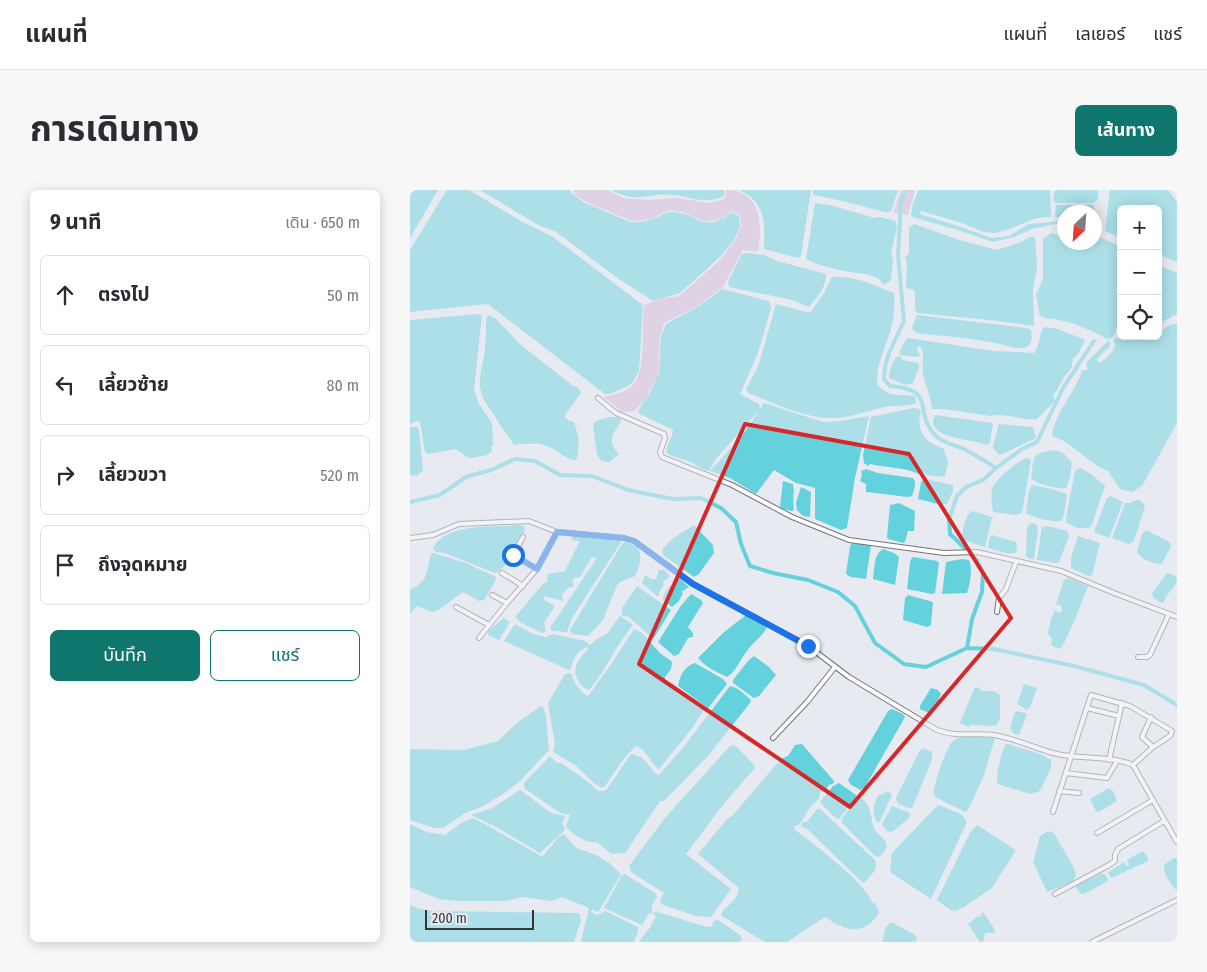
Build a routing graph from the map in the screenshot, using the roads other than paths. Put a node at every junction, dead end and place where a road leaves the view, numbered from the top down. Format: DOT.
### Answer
graph roads {
  1 [pos="598,398"];
  2 [pos="557,532"];
  3 [pos="523,537"];
  4 [pos="410,538"];
  5 [pos="1016,562"];
  6 [pos="537,569"];
  7 [pos="502,574"];
  8 [pos="523,586"];
  9 [pos="492,595"];
  10 [pos="507,603"];
  11 [pos="456,607"];
  12 [pos="997,612"];
  13 [pos="1169,614"];
  14 [pos="1177,616"];
  15 [pos="489,625"];
  16 [pos="479,638"];
  17 [pos="1138,656"];
  18 [pos="835,667"];
  19 [pos="1122,703"];
  20 [pos="1087,708"];
  21 [pos="1119,716"];
  22 [pos="1151,718"];
  23 [pos="773,738"];
  24 [pos="1153,747"];
  25 [pos="1071,757"];
  26 [pos="1109,760"];
  27 [pos="1117,760"];
  28 [pos="1133,765"];
  29 [pos="1066,773"];
  30 [pos="1059,791"];
  31 [pos="1079,793"];
  32 [pos="1153,800"];
  33 [pos="1053,812"];
  34 [pos="1164,820"];
  35 [pos="1097,833"];
  36 [pos="1177,842"];
  37 [pos="1055,894"];
  38 [pos="1177,900"];
  39 [pos="1092,942"];
  1 -- 5 [label="street"];
  2 -- 4 [label="street"];
  2 -- 6 [label="street"];
  2 -- 18 [label="street"];
  3 -- 6 [label="street"];
  5 -- 12 [label="street"];
  5 -- 13 [label="street"];
  6 -- 8 [label="street"];
  7 -- 8 [label="street"];
  8 -- 10 [label="street"];
  9 -- 10 [label="street"];
  10 -- 15 [label="street"];
  11 -- 15 [label="street"];
  13 -- 14 [label="street"];
  13 -- 17 [label="street"];
  15 -- 16 [label="street"];
  18 -- 23 [label="street"];
  18 -- 25 [label="street"];
  19 -- 20 [label="street"];
  19 -- 21 [label="street"];
  19 -- 22 [label="street"];
  20 -- 21 [label="street"];
  20 -- 25 [label="street"];
  21 -- 26 [label="street"];
  22 -- 24 [label="street"];
  22 -- 24 [label="street"];
  24 -- 28 [label="street"];
  25 -- 26 [label="street"];
  25 -- 29 [label="street"];
  26 -- 27 [label="street"];
  27 -- 28 [label="street"];
  27 -- 29 [label="street"];
  28 -- 32 [label="street"];
  29 -- 30 [label="street"];
  30 -- 31 [label="street"];
  30 -- 33 [label="street"];
  32 -- 34 [label="street"];
  32 -- 35 [label="street"];
  34 -- 36 [label="street"];
  34 -- 37 [label="street"];
  38 -- 39 [label="street"];
}
